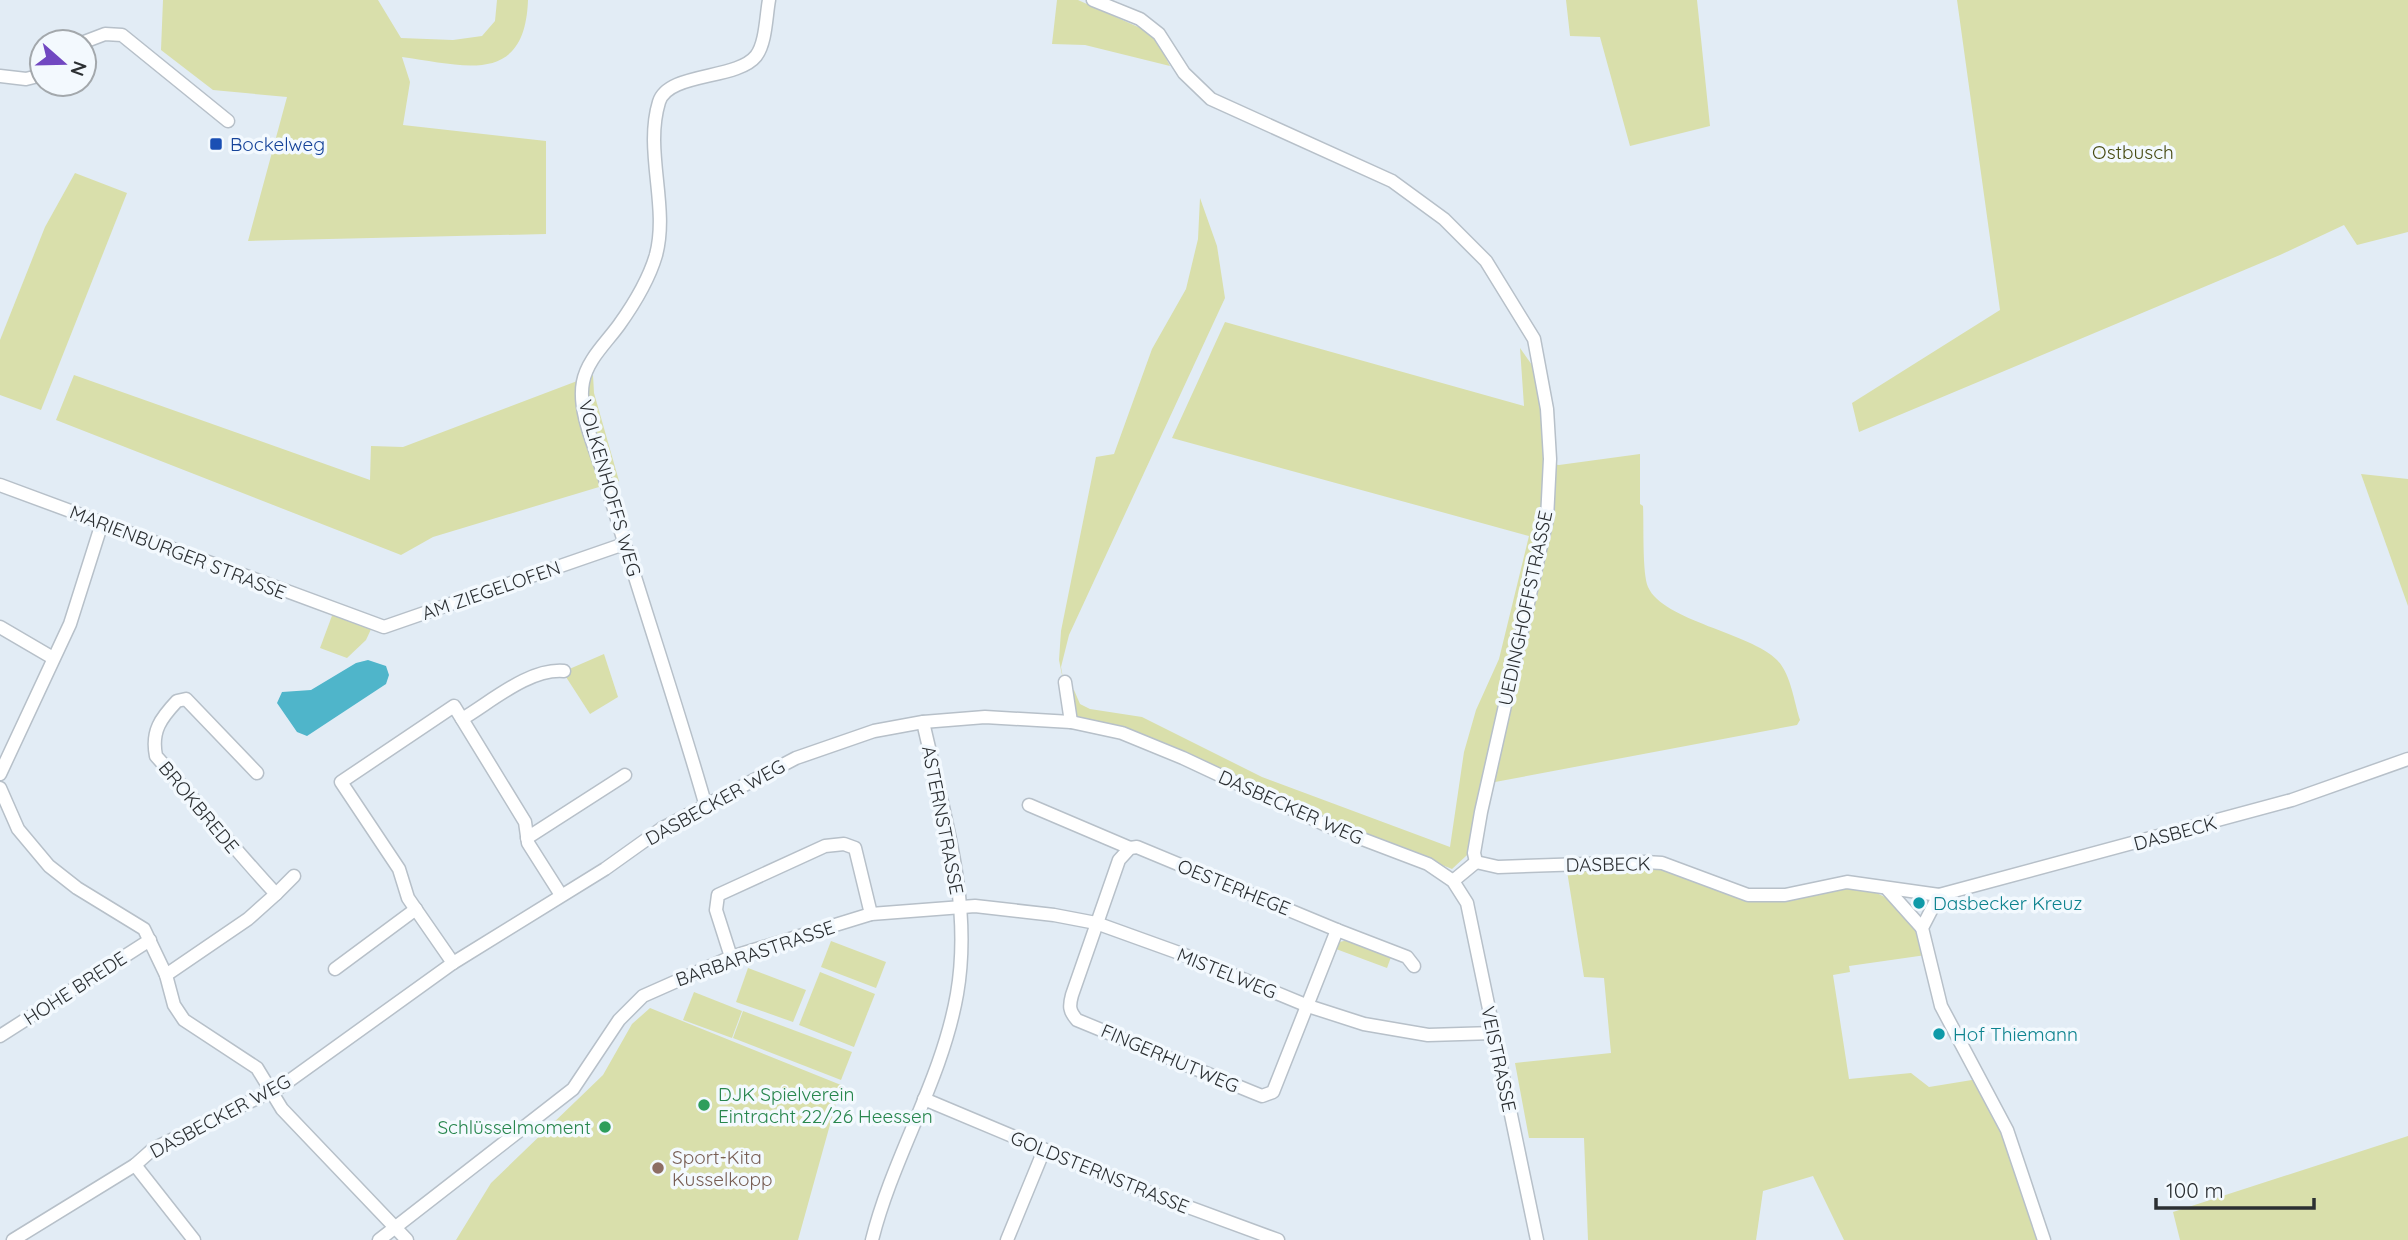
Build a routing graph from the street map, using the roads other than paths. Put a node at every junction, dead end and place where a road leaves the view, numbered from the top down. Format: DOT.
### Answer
graph roads {
  1 [pos="769,0"];
  2 [pos="1093,0"];
  3 [pos="98,37"];
  4 [pos="0,76"];
  5 [pos="28,78"];
  6 [pos="228,121"];
  7 [pos="0,485"];
  8 [pos="102,523"];
  9 [pos="624,544"];
  10 [pos="356,619"];
  11 [pos="0,627"];
  12 [pos="53,659"];
  13 [pos="564,671"];
  14 [pos="1065,682"];
  15 [pos="462,719"];
  16 [pos="923,722"];
  17 [pos="1071,723"];
  18 [pos="2408,759"];
  19 [pos="257,773"];
  20 [pos="0,774"];
  21 [pos="625,775"];
  22 [pos="0,788"];
  23 [pos="705,803"];
  24 [pos="1029,805"];
  25 [pos="527,838"];
  26 [pos="1129,848"];
  27 [pos="1476,862"];
  28 [pos="294,876"];
  29 [pos="1453,881"];
  30 [pos="1888,890"];
  31 [pos="276,894"];
  32 [pos="561,895"];
  33 [pos="1939,895"];
  34 [pos="960,906"];
  35 [pos="416,909"];
  36 [pos="871,914"];
  37 [pos="1096,923"];
  38 [pos="1922,928"];
  39 [pos="1337,930"];
  40 [pos="150,940"];
  41 [pos="731,957"];
  42 [pos="453,963"];
  43 [pos="1413,966"];
  44 [pos="335,969"];
  45 [pos="166,975"];
  46 [pos="1308,1006"];
  47 [pos="1494,1033"];
  48 [pos="0,1036"];
  49 [pos="272,1091"];
  50 [pos="924,1099"];
  51 [pos="1044,1150"];
  52 [pos="135,1165"];
  53 [pos="394,1227"];
  54 [pos="13,1240"];
  55 [pos="194,1240"];
  56 [pos="379,1240"];
  57 [pos="407,1240"];
  58 [pos="872,1240"];
  59 [pos="1007,1240"];
  60 [pos="1279,1240"];
  61 [pos="1537,1240"];
  62 [pos="2044,1240"];
  1 -- 9 [label="street, VOLKENHOFFS WEG"];
  2 -- 27 [label="street, UEDINGHOFFSTRASSE"];
  3 -- 6 [label="street"];
  4 -- 5 [label="street"];
  7 -- 8 [label="street, MARIENBURGER STRASSE"];
  8 -- 10 [label="street, MARIENBURGER STRASSE"];
  8 -- 12 [label="street"];
  9 -- 10 [label="street, AM ZIEGELOFEN"];
  9 -- 23 [label="street, VOLKENHOFFS WEG"];
  11 -- 12 [label="street"];
  12 -- 20 [label="street"];
  13 -- 15 [label="street"];
  14 -- 17 [label="street"];
  15 -- 25 [label="street"];
  15 -- 35 [label="street"];
  16 -- 17 [label="street, DASBECKER WEG"];
  16 -- 23 [label="street, DASBECKER WEG"];
  16 -- 34 [label="street, ASTERNSTRASSE"];
  17 -- 29 [label="street, DASBECKER WEG"];
  18 -- 33 [label="street, DASBECK"];
  19 -- 31 [label="street, BROKBREDE"];
  21 -- 25 [label="street"];
  22 -- 40 [label="street"];
  23 -- 32 [label="street, DASBECKER WEG"];
  24 -- 26 [label="street, OESTERHEGE"];
  25 -- 32 [label="street"];
  26 -- 37 [label="street"];
  26 -- 39 [label="street, OESTERHEGE"];
  27 -- 29 [label="street"];
  27 -- 30 [label="street, DASBECK"];
  28 -- 31 [label="street"];
  29 -- 47 [label="street, VEISTRASSE"];
  30 -- 33 [label="street, DASBECK"];
  30 -- 38 [label="street"];
  31 -- 45 [label="street"];
  32 -- 42 [label="street, DASBECKER WEG"];
  33 -- 38 [label="street"];
  34 -- 36 [label="street, BARBARASTRASSE"];
  34 -- 37 [label="street, MISTELWEG"];
  34 -- 50 [label="street, ASTERNSTRASSE"];
  35 -- 42 [label="street"];
  35 -- 44 [label="street"];
  36 -- 41 [label="street, BARBARASTRASSE"];
  36 -- 41 [label="street"];
  37 -- 46 [label="street, MISTELWEG"];
  37 -- 46 [label="street, FINGERHUTWEG"];
  38 -- 62 [label="street"];
  39 -- 43 [label="street, OESTERHEGE"];
  39 -- 46 [label="street"];
  40 -- 45 [label="street"];
  40 -- 48 [label="street, HOHE BREDE"];
  41 -- 53 [label="street, BARBARASTRASSE"];
  42 -- 49 [label="street, DASBECKER WEG"];
  45 -- 49 [label="street"];
  46 -- 47 [label="street, MISTELWEG"];
  47 -- 61 [label="street, VEISTRASSE"];
  49 -- 52 [label="street, DASBECKER WEG"];
  49 -- 53 [label="street"];
  50 -- 51 [label="street, GOLDSTERNSTRASSE"];
  50 -- 58 [label="street, ASTERNSTRASSE"];
  51 -- 59 [label="street"];
  51 -- 60 [label="street, GOLDSTERNSTRASSE"];
  52 -- 54 [label="street, DASBECKER WEG"];
  52 -- 55 [label="street"];
  53 -- 56 [label="street, BARBARASTRASSE"];
  53 -- 57 [label="street"];
}
